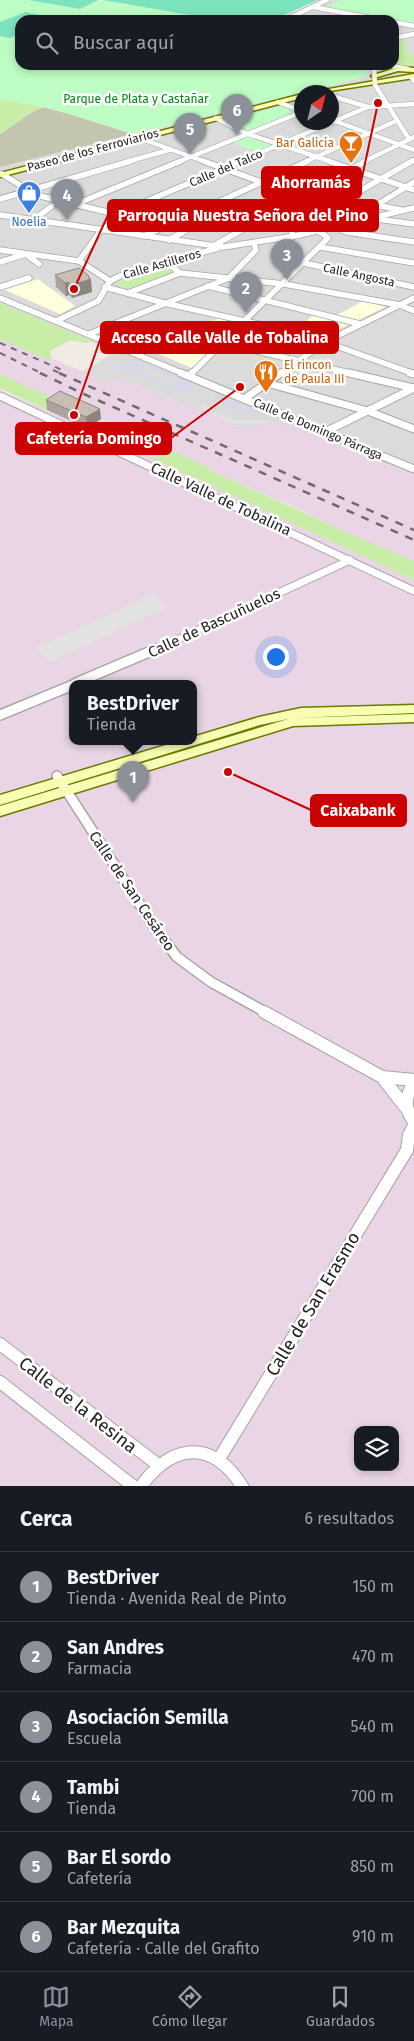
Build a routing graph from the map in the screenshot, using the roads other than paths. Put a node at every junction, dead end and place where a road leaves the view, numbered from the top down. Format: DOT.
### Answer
graph roads {
  1 [pos="327,0"];
  2 [pos="331,0"];
  3 [pos="315,7"];
  4 [pos="296,15"];
  5 [pos="300,15"];
  6 [pos="351,15"];
  7 [pos="399,23"];
  8 [pos="414,26"];
  9 [pos="414,34"];
  10 [pos="399,37"];
  11 [pos="373,70"];
  12 [pos="385,70"];
  13 [pos="393,70"];
  14 [pos="413,77"];
  15 [pos="374,79"];
  16 [pos="339,87"];
  17 [pos="294,98"];
  18 [pos="339,98"];
  19 [pos="278,102"];
  20 [pos="414,104"];
  21 [pos="387,105"];
  22 [pos="368,107"];
  23 [pos="294,108"];
  24 [pos="294,114"];
  25 [pos="216,118"];
  26 [pos="339,119"];
  27 [pos="396,121"];
  28 [pos="339,123"];
  29 [pos="313,130"];
  30 [pos="249,134"];
  31 [pos="368,134"];
  32 [pos="139,138"];
  33 [pos="412,138"];
  34 [pos="397,144"];
  35 [pos="280,145"];
  36 [pos="169,150"];
  37 [pos="414,150"];
  38 [pos="190,157"];
  39 [pos="316,157"];
  40 [pos="414,160"];
  41 [pos="223,169"];
  42 [pos="351,169"];
  43 [pos="1,175"];
  44 [pos="380,179"];
  45 [pos="261,182"];
  46 [pos="414,182"];
  47 [pos="405,187"];
  48 [pos="414,190"];
  49 [pos="29,191"];
  50 [pos="310,192"];
  51 [pos="0,198"];
  52 [pos="346,199"];
  53 [pos="55,203"];
  54 [pos="288,203"];
  55 [pos="76,204"];
  56 [pos="377,205"];
  57 [pos="414,208"];
  58 [pos="405,210"];
  59 [pos="197,212"];
  60 [pos="321,214"];
  61 [pos="0,215"];
  62 [pos="124,216"];
  63 [pos="211,216"];
  64 [pos="373,218"];
  65 [pos="33,220"];
  66 [pos="414,224"];
  67 [pos="343,226"];
  68 [pos="244,227"];
  69 [pos="101,230"];
  70 [pos="319,231"];
  71 [pos="144,236"];
  72 [pos="292,237"];
  73 [pos="168,240"];
  74 [pos="414,242"];
  75 [pos="254,244"];
  76 [pos="212,246"];
  77 [pos="320,246"];
  78 [pos="223,247"];
  79 [pos="0,250"];
  80 [pos="26,254"];
  81 [pos="79,261"];
  82 [pos="0,262"];
  83 [pos="166,262"];
  84 [pos="304,263"];
  85 [pos="414,263"];
  86 [pos="39,264"];
  87 [pos="180,273"];
  88 [pos="29,278"];
  89 [pos="229,278"];
  90 [pos="110,281"];
  91 [pos="284,284"];
  92 [pos="208,286"];
  93 [pos="0,287"];
  94 [pos="105,287"];
  95 [pos="414,287"];
  96 [pos="128,292"];
  97 [pos="0,298"];
  98 [pos="414,298"];
  99 [pos="266,300"];
  100 [pos="164,303"];
  101 [pos="400,305"];
  102 [pos="414,311"];
  103 [pos="56,321"];
  104 [pos="245,322"];
  105 [pos="360,324"];
  106 [pos="89,334"];
  107 [pos="325,342"];
  108 [pos="223,343"];
  109 [pos="298,361"];
  110 [pos="414,374"];
  111 [pos="189,376"];
  112 [pos="266,383"];
  113 [pos="414,388"];
  114 [pos="0,396"];
  115 [pos="244,399"];
  116 [pos="368,411"];
  117 [pos="414,429"];
  118 [pos="325,432"];
  119 [pos="414,470"];
  120 [pos="350,560"];
  121 [pos="414,591"];
  122 [pos="84,680"];
  123 [pos="69,687"];
  124 [pos="414,709"];
  125 [pos="0,715"];
  126 [pos="414,718"];
  127 [pos="197,740"];
  128 [pos="182,745"];
  129 [pos="61,783"];
  130 [pos="0,800"];
  131 [pos="0,810"];
  132 [pos="382,1077"];
  133 [pos="414,1080"];
  134 [pos="414,1084"];
  135 [pos="406,1108"];
  136 [pos="414,1122"];
  137 [pos="414,1126"];
  138 [pos="411,1148"];
  139 [pos="0,1344"];
  140 [pos="0,1382"];
  141 [pos="219,1459"];
  142 [pos="157,1464"];
  143 [pos="133,1486"];
  144 [pos="142,1486"];
  145 [pos="242,1486"];
  1 -- 3 [label="street"];
  2 -- 3 [label="street"];
  3 -- 4 [label="street"];
  3 -- 5 [label="street"];
  3 -- 6 [label="street"];
  7 -- 8 [label="street"];
  9 -- 10 [label="street"];
  11 -- 15 [label="street"];
  12 -- 15 [label="main road"];
  13 -- 14 [label="main road"];
  14 -- 15 [label="main road"];
  15 -- 16 [label="main road"];
  15 -- 21 [label="street"];
  17 -- 19 [label="main road, Paseo de los Ferroviarios"];
  18 -- 22 [label="street"];
  19 -- 23 [label="street"];
  19 -- 25 [label="main road, Paseo de los Ferroviarios"];
  20 -- 21 [label="street, Calle del Talco"];
  21 -- 22 [label="street, Calle del Talco"];
  21 -- 27 [label="street"];
  22 -- 26 [label="street, Calle del Talco"];
  24 -- 30 [label="street"];
  25 -- 30 [label="street"];
  25 -- 32 [label="main road, Paseo de los Ferroviarios"];
  27 -- 31 [label="street"];
  27 -- 33 [label="street"];
  28 -- 31 [label="street"];
  29 -- 35 [label="street, Calle del Talco"];
  30 -- 35 [label="street"];
  30 -- 38 [label="street"];
  31 -- 34 [label="street"];
  31 -- 39 [label="street"];
  32 -- 36 [label="street"];
  32 -- 43 [label="main road, Paseo de los Ferroviarios"];
  33 -- 34 [label="street"];
  34 -- 37 [label="street"];
  34 -- 42 [label="street"];
  35 -- 39 [label="street"];
  35 -- 41 [label="street, Calle del Talco"];
  36 -- 38 [label="street"];
  36 -- 49 [label="street"];
  38 -- 41 [label="street"];
  38 -- 55 [label="street"];
  39 -- 42 [label="street"];
  39 -- 45 [label="street"];
  40 -- 44 [label="street"];
  41 -- 45 [label="street"];
  41 -- 62 [label="street, Calle del Talco"];
  42 -- 44 [label="street"];
  42 -- 50 [label="street"];
  43 -- 49 [label="street"];
  44 -- 47 [label="street"];
  44 -- 52 [label="street"];
  45 -- 50 [label="street"];
  45 -- 59 [label="street"];
  46 -- 47 [label="street"];
  47 -- 48 [label="street"];
  47 -- 56 [label="street"];
  49 -- 51 [label="street"];
  49 -- 53 [label="street"];
  50 -- 52 [label="street"];
  50 -- 54 [label="street"];
  52 -- 56 [label="street"];
  52 -- 60 [label="street"];
  53 -- 55 [label="street"];
  53 -- 65 [label="street"];
  54 -- 60 [label="street"];
  54 -- 68 [label="street"];
  55 -- 62 [label="street"];
  56 -- 58 [label="street"];
  56 -- 67 [label="street"];
  57 -- 58 [label="street"];
  58 -- 64 [label="street"];
  59 -- 63 [label="street"];
  59 -- 71 [label="street"];
  60 -- 72 [label="street"];
  61 -- 65 [label="street"];
  62 -- 69 [label="street, Calle del Talco"];
  63 -- 68 [label="street"];
  63 -- 73 [label="street"];
  64 -- 66 [label="street"];
  64 -- 67 [label="street"];
  65 -- 69 [label="street"];
  67 -- 70 [label="street"];
  67 -- 74 [label="street"];
  68 -- 76 [label="street"];
  69 -- 71 [label="street"];
  69 -- 81 [label="street"];
  70 -- 72 [label="street"];
  70 -- 77 [label="street"];
  71 -- 73 [label="street"];
  72 -- 75 [label="street"];
  73 -- 76 [label="street"];
  75 -- 78 [label="street"];
  75 -- 89 [label="street"];
  76 -- 78 [label="street"];
  77 -- 84 [label="street"];
  77 -- 85 [label="street"];
  78 -- 83 [label="street, Calle Astilleros"];
  79 -- 80 [label="street"];
  80 -- 81 [label="street"];
  80 -- 82 [label="street"];
  80 -- 86 [label="street"];
  81 -- 90 [label="street"];
  83 -- 87 [label="street"];
  83 -- 90 [label="street, Calle Astilleros"];
  84 -- 91 [label="street"];
  84 -- 95 [label="street, Calle Angosta"];
  87 -- 89 [label="street"];
  87 -- 96 [label="street"];
  88 -- 93 [label="street"];
  89 -- 91 [label="street"];
  89 -- 92 [label="street"];
  90 -- 94 [label="street, Calle Astilleros"];
  91 -- 99 [label="street"];
  91 -- 101 [label="street"];
  92 -- 99 [label="street"];
  92 -- 100 [label="street"];
  94 -- 96 [label="street"];
  94 -- 103 [label="street, Calle Astilleros"];
  96 -- 100 [label="street"];
  97 -- 103 [label="street, Calle de Domingo Párraga"];
  98 -- 101 [label="street"];
  99 -- 104 [label="street"];
  99 -- 105 [label="street"];
  100 -- 104 [label="street"];
  100 -- 106 [label="street"];
  101 -- 102 [label="street"];
  101 -- 105 [label="street"];
  103 -- 106 [label="street, Calle de Domingo Párraga"];
  104 -- 107 [label="street"];
  104 -- 108 [label="street"];
  105 -- 107 [label="street"];
  106 -- 111 [label="street, Calle de Domingo Párraga"];
  107 -- 109 [label="street"];
  107 -- 110 [label="street"];
  108 -- 109 [label="street"];
  108 -- 111 [label="street"];
  109 -- 112 [label="street"];
  109 -- 113 [label="street"];
  111 -- 115 [label="street, Calle de Domingo Párraga"];
  112 -- 115 [label="street"];
  112 -- 116 [label="street"];
  113 -- 116 [label="street"];
  114 -- 120 [label="street, Calle Valle de Tobalina"];
  115 -- 118 [label="street, Calle de Domingo Párraga"];
  116 -- 117 [label="street"];
  116 -- 118 [label="street"];
  118 -- 119 [label="street, Calle de Domingo Párraga"];
  120 -- 121 [label="street, Calle Valle de Tobalina"];
  120 -- 122 [label="street, Calle de Bascuñuelos"];
  123 -- 125 [label="street"];
  124 -- 127 [label="main road"];
  126 -- 129 [label="main road"];
  128 -- 129 [label="main road"];
  129 -- 130 [label="main road"];
  129 -- 131 [label="main road"];
  129 -- 132 [label="street, Calle de San Cesáreo"];
  132 -- 133 [label="street, Calle de San Cesáreo"];
  132 -- 135 [label="street, Calle de San Cesáreo"];
  134 -- 135 [label="street"];
  135 -- 136 [label="street, Calle de San Cesáreo"];
  137 -- 138 [label="street, Calle de San Erasmo"];
  138 -- 141 [label="street, Calle de San Erasmo"];
  139 -- 142 [label="street, Calle de la Resina"];
  140 -- 143 [label="street, Calle de la Resina"];
  141 -- 142 [label="street"];
  141 -- 145 [label="street"];
  142 -- 144 [label="street"];
}
